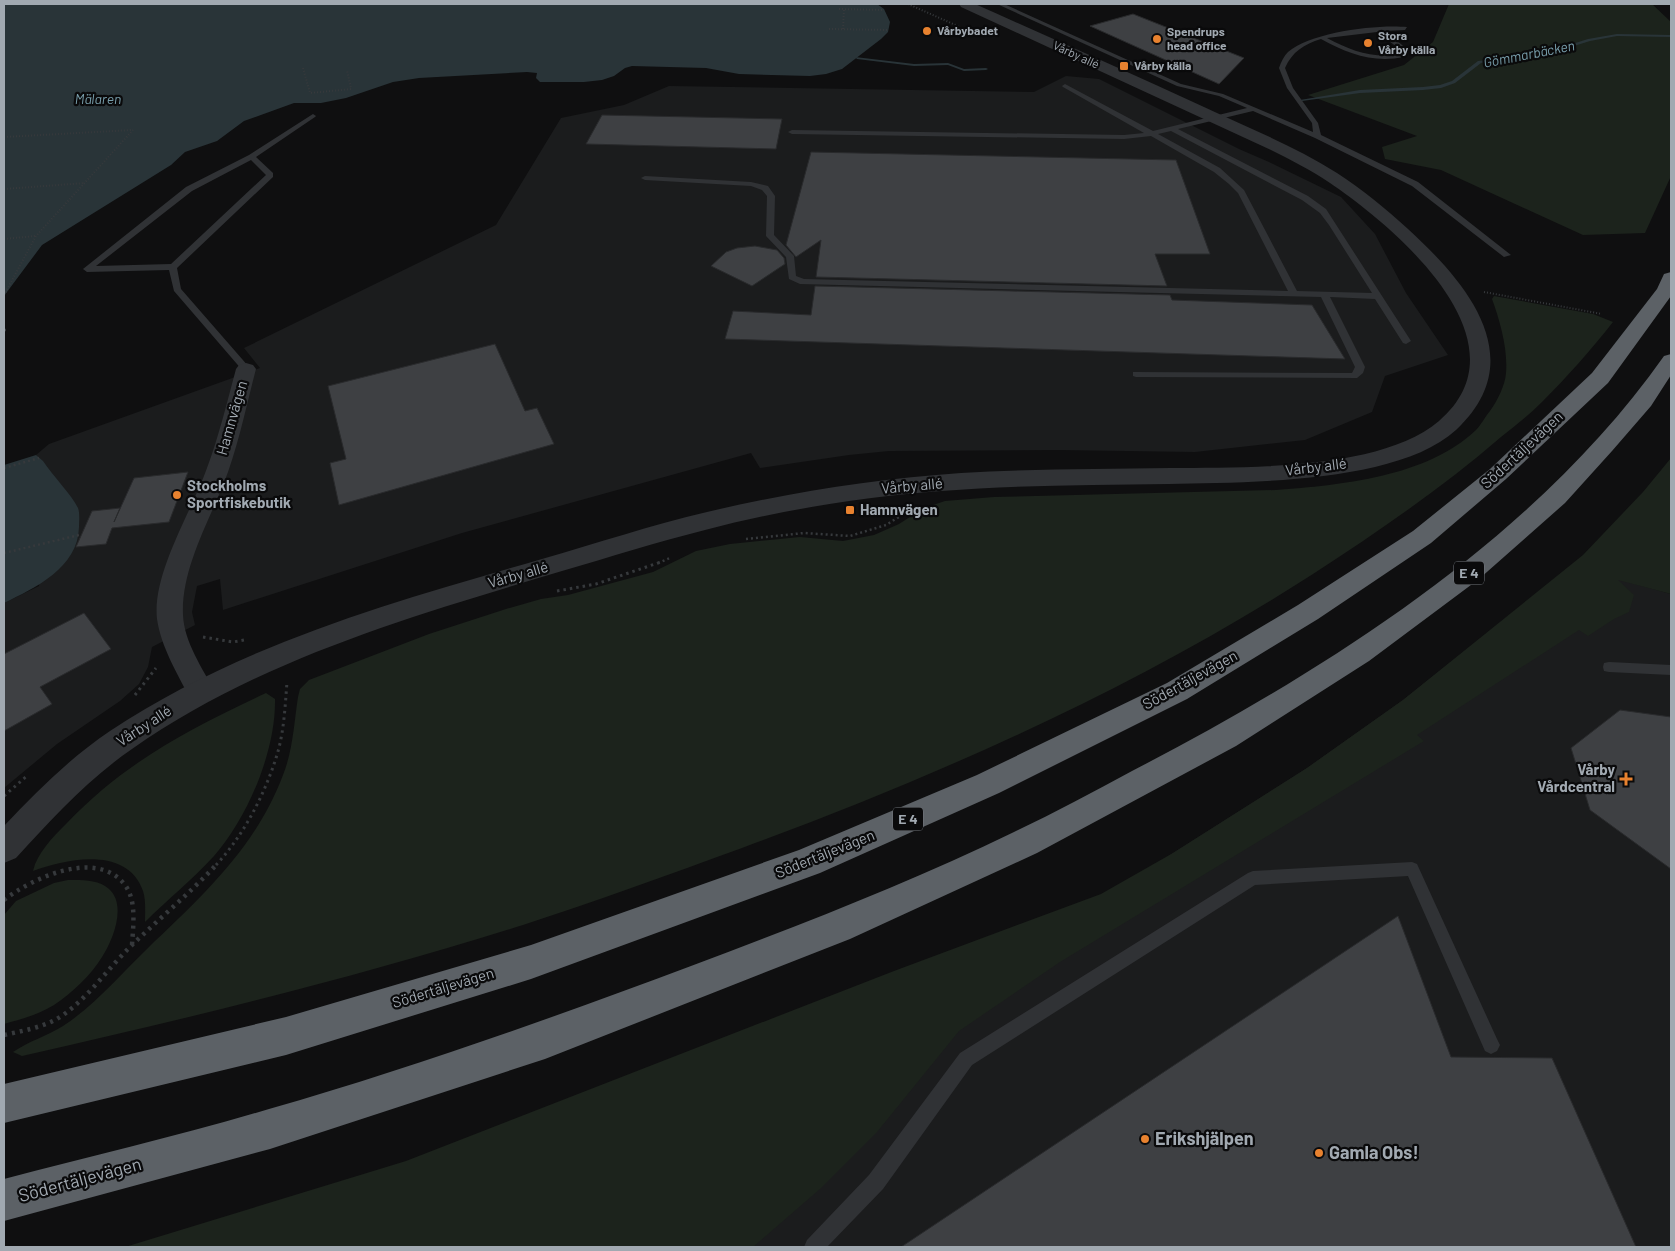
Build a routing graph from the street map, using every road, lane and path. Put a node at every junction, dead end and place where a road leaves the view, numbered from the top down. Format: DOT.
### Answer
graph roads {
  1 [pos="965,4"];
  2 [pos="1000,4"];
  3 [pos="839,9"];
  4 [pos="844,10"];
  5 [pos="884,10"];
  6 [pos="1405,28"];
  7 [pos="829,29"];
  8 [pos="843,29"];
  9 [pos="889,30"];
  10 [pos="1379,30"];
  11 [pos="1323,38"];
  12 [pos="303,68"];
  13 [pos="348,70"];
  14 [pos="1064,86"];
  15 [pos="1252,109"];
  16 [pos="313,116"];
  17 [pos="1215,118"];
  18 [pos="1172,129"];
  19 [pos="792,132"];
  20 [pos="1151,134"];
  21 [pos="1318,136"];
  22 [pos="4,137"];
  23 [pos="252,157"];
  24 [pos="645,178"];
  25 [pos="86,183"];
  26 [pos="4,189"];
  27 [pos="36,236"];
  28 [pos="4,239"];
  29 [pos="1507,255"];
  30 [pos="172,267"];
  31 [pos="1671,278"];
  32 [pos="1294,294"];
  33 [pos="4,295"];
  34 [pos="1324,295"];
  35 [pos="1378,296"];
  36 [pos="1487,298"];
  37 [pos="1602,314"];
  38 [pos="1406,341"];
  39 [pos="1671,360"];
  40 [pos="246,369"];
  41 [pos="1136,374"];
  42 [pos="39,458"];
  43 [pos="4,468"];
  44 [pos="916,507"];
  45 [pos="78,535"];
  46 [pos="742,539"];
  47 [pos="4,553"];
  48 [pos="673,556"];
  49 [pos="556,590"];
  50 [pos="1609,667"];
  51 [pos="1671,670"];
  52 [pos="294,679"];
  53 [pos="201,692"];
  54 [pos="4,848"];
  55 [pos="4,900"];
  56 [pos="132,945"];
  57 [pos="4,1035"];
  58 [pos="1491,1045"];
  59 [pos="4,1104"];
  60 [pos="4,1200"];
  61 [pos="814,1247"];
  1 -- 17 [label="street, Vårby allé"];
  2 -- 15 [label="lane"];
  3 -- 4 [label="path"];
  4 -- 5 [label="path"];
  4 -- 8 [label="path"];
  6 -- 10 [label="lane"];
  7 -- 8 [label="path"];
  8 -- 9 [label="path"];
  10 -- 11 [label="lane"];
  10 -- 11 [label="lane"];
  11 -- 21 [label="lane"];
  12 -- 13 [label="path"];
  14 -- 20 [label="lane"];
  15 -- 17 [label="lane"];
  15 -- 21 [label="lane"];
  16 -- 23 [label="lane"];
  17 -- 18 [label="lane"];
  17 -- 53 [label="street, Vårby allé"];
  18 -- 20 [label="lane"];
  18 -- 35 [label="lane"];
  19 -- 20 [label="lane"];
  20 -- 32 [label="lane"];
  21 -- 29 [label="lane"];
  22 -- 25 [label="path"];
  23 -- 30 [label="lane"];
  23 -- 30 [label="lane"];
  24 -- 32 [label="lane"];
  25 -- 26 [label="path"];
  25 -- 27 [label="path"];
  27 -- 28 [label="path"];
  27 -- 33 [label="path"];
  30 -- 40 [label="lane"];
  31 -- 59 [label="highway, Södertäljevägen / E 4"];
  32 -- 34 [label="lane"];
  34 -- 35 [label="lane"];
  34 -- 41 [label="lane"];
  35 -- 38 [label="lane"];
  36 -- 37 [label="path"];
  39 -- 60 [label="highway, Södertäljevägen / E 4"];
  40 -- 53 [label="street, Hamnvägen"];
  42 -- 43 [label="path"];
  44 -- 46 [label="path"];
  45 -- 47 [label="path"];
  48 -- 49 [label="path"];
  50 -- 51 [label="lane"];
  52 -- 56 [label="path"];
  53 -- 54 [label="street, Vårby allé"];
  55 -- 56 [label="path"];
  56 -- 57 [label="path"];
  58 -- 61 [label="lane"];
}
